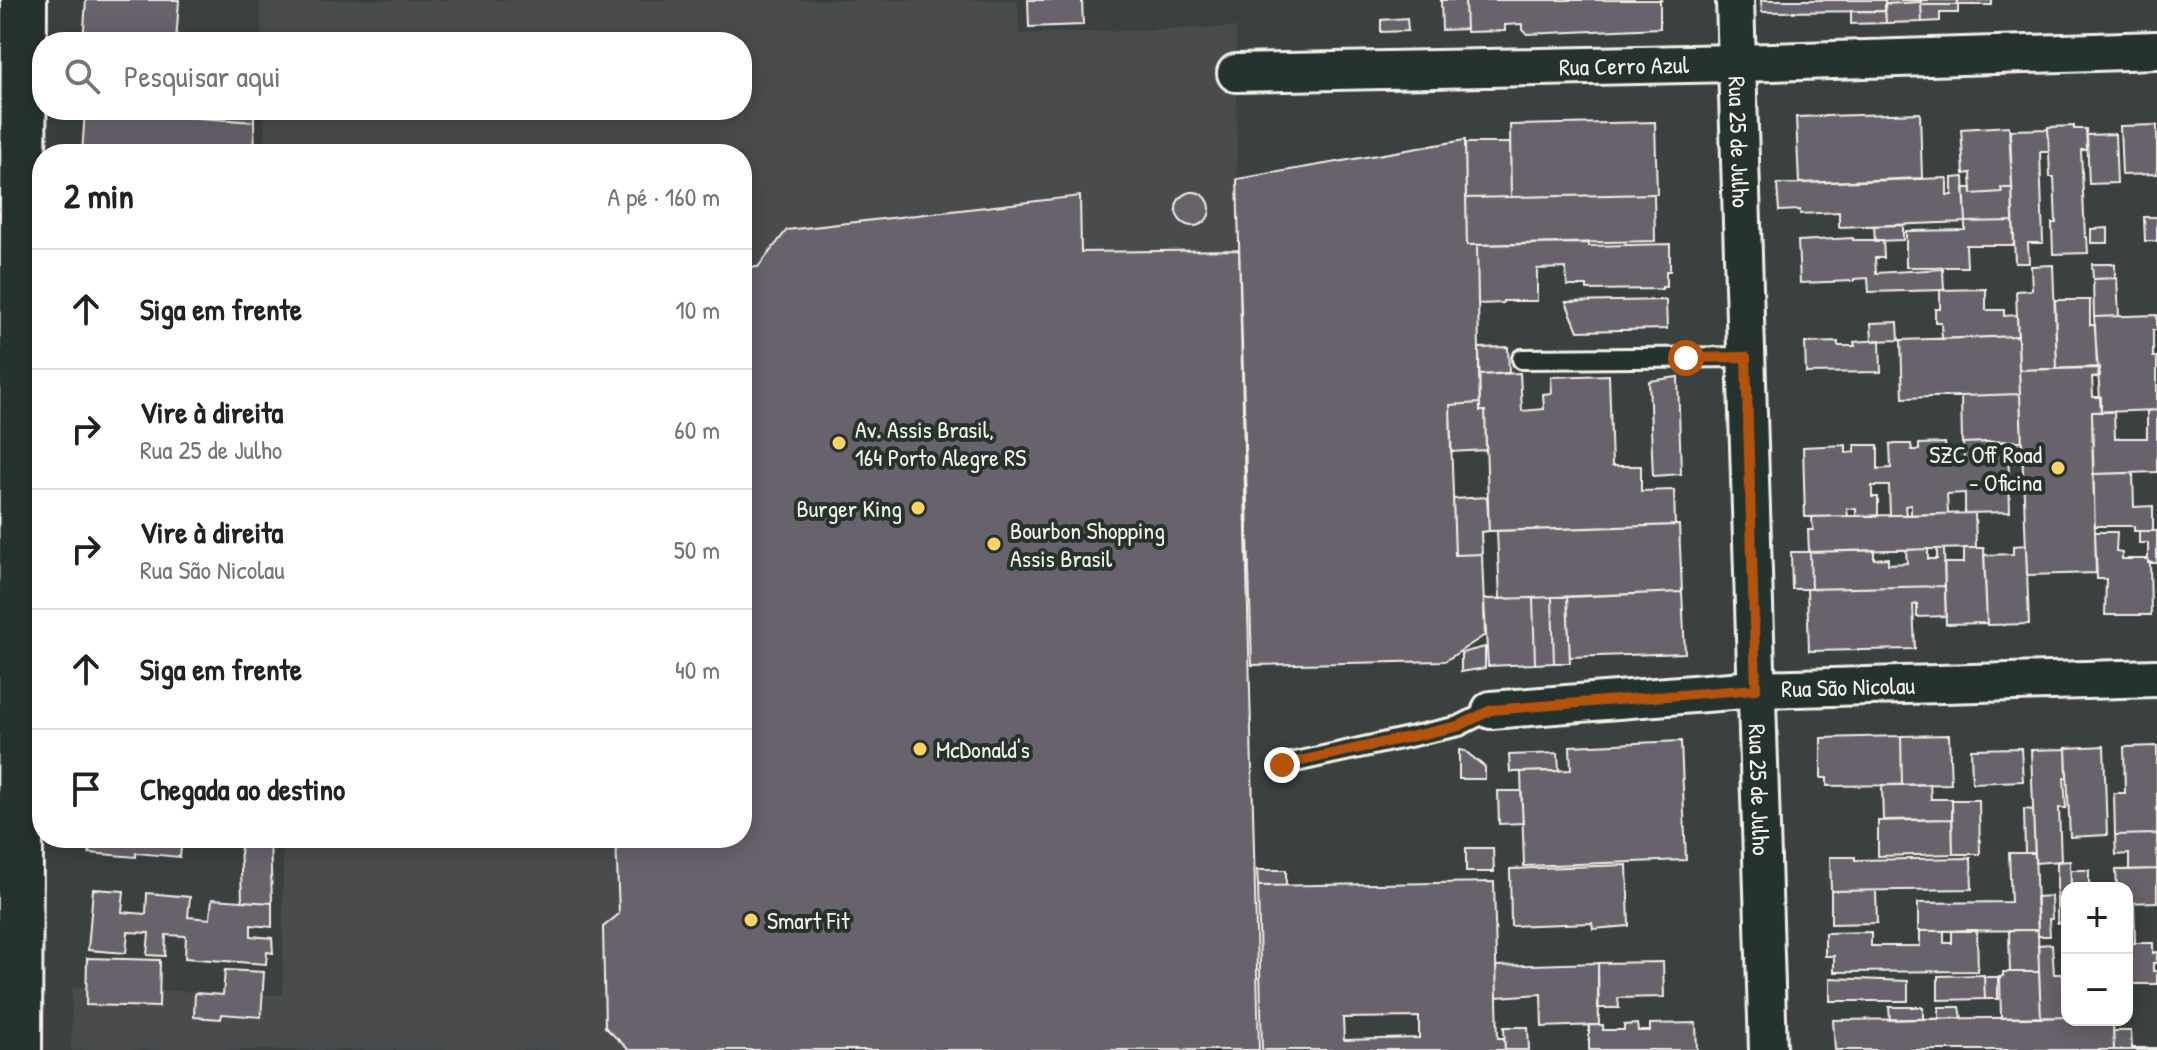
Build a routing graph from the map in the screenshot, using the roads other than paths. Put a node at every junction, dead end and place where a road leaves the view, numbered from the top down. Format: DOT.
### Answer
graph roads {
  1 [pos="24,0"];
  2 [pos="1735,0"];
  3 [pos="2157,50"];
  4 [pos="1737,63"];
  5 [pos="1236,73"];
  6 [pos="1746,357"];
  7 [pos="1522,359"];
  8 [pos="2157,678"];
  9 [pos="1756,689"];
  10 [pos="1491,710"];
  11 [pos="1282,765"];
  12 [pos="19,1050"];
  13 [pos="1768,1050"];
  1 -- 12 [label="street"];
  2 -- 4 [label="street, Rua 25 de Julho"];
  3 -- 4 [label="street, Rua Cerro Azul"];
  4 -- 5 [label="street, Rua Cerro Azul"];
  4 -- 6 [label="street, Rua 25 de Julho"];
  6 -- 7 [label="lane"];
  6 -- 9 [label="street, Rua 25 de Julho"];
  8 -- 9 [label="street, Rua São Nicolau"];
  9 -- 10 [label="street, Rua São Nicolau"];
  9 -- 13 [label="street, Rua 25 de Julho"];
  10 -- 11 [label="lane"];
}
